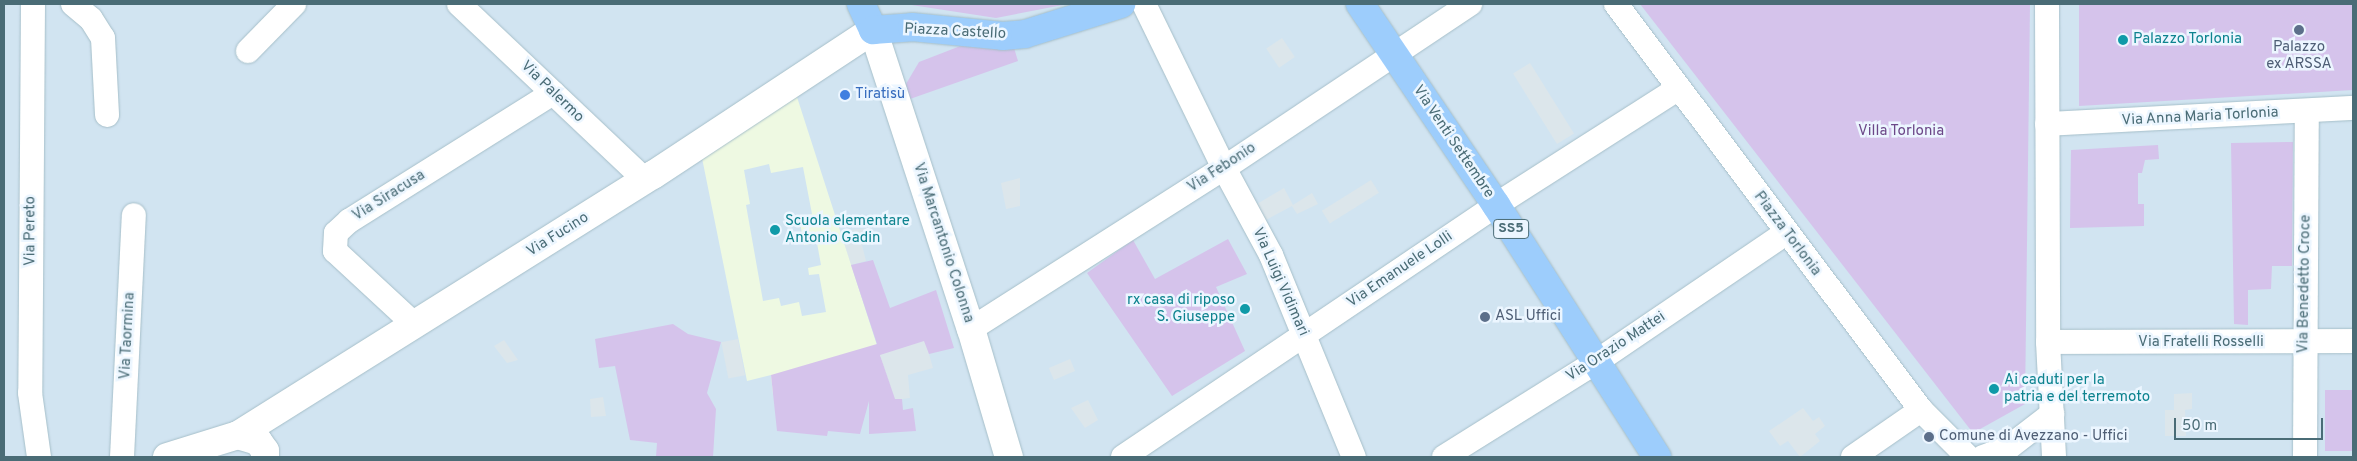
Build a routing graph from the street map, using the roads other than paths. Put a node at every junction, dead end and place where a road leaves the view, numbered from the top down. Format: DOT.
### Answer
graph roads {
  1 [pos="33,4"];
  2 [pos="73,4"];
  3 [pos="294,4"];
  4 [pos="459,4"];
  5 [pos="861,4"];
  6 [pos="1121,4"];
  7 [pos="1144,4"];
  8 [pos="1360,4"];
  9 [pos="1470,4"];
  10 [pos="1616,4"];
  11 [pos="2046,4"];
  12 [pos="873,30"];
  13 [pos="248,51"];
  14 [pos="1394,55"];
  15 [pos="1679,88"];
  16 [pos="553,93"];
  17 [pos="2353,108"];
  18 [pos="2307,111"];
  19 [pos="107,115"];
  20 [pos="2047,124"];
  21 [pos="1224,168"];
  22 [pos="644,180"];
  23 [pos="1496,205"];
  24 [pos="134,215"];
  25 [pos="1786,233"];
  26 [pos="415,325"];
  27 [pos="971,329"];
  28 [pos="1303,336"];
  29 [pos="2353,341"];
  30 [pos="2048,342"];
  31 [pos="2304,343"];
  32 [pos="1596,362"];
  33 [pos="1921,410"];
  34 [pos="2052,414"];
  35 [pos="238,435"];
  36 [pos="2016,450"];
  37 [pos="38,457"];
  38 [pos="122,457"];
  39 [pos="167,457"];
  40 [pos="265,457"];
  41 [pos="1009,457"];
  42 [pos="1123,457"];
  43 [pos="1354,457"];
  44 [pos="1444,457"];
  45 [pos="1657,457"];
  46 [pos="1853,457"];
  47 [pos="1968,457"];
  48 [pos="1983,457"];
  49 [pos="2054,457"];
  50 [pos="2305,457"];
  1 -- 37 [label="street, Via Pereto"];
  2 -- 19 [label="street"];
  3 -- 13 [label="street"];
  4 -- 16 [label="street, Via Palermo"];
  5 -- 12 [label="main road"];
  6 -- 12 [label="main road, Piazza Castello"];
  7 -- 21 [label="street, Via Luigi Vidimari"];
  8 -- 14 [label="main road, Via Venti Settembre / SS5"];
  9 -- 14 [label="street, Via Febonio"];
  10 -- 15 [label="street, Piazza Torlonia"];
  11 -- 20 [label="street"];
  12 -- 22 [label="main road, Via Fucino"];
  12 -- 27 [label="main road, Via Marcantonio Colonna"];
  14 -- 21 [label="street, Via Febonio"];
  14 -- 23 [label="main road, Via Venti Settembre / SS5"];
  15 -- 23 [label="street, Via Emanuele Lolli"];
  15 -- 25 [label="street, Piazza Torlonia"];
  16 -- 22 [label="street, Via Palermo"];
  16 -- 26 [label="street, Via Siracusa"];
  17 -- 18 [label="street, Via Anna Maria Torlonia"];
  18 -- 20 [label="street, Via Anna Maria Torlonia"];
  18 -- 31 [label="street, Via Benedetto Croce"];
  20 -- 30 [label="street"];
  21 -- 27 [label="street, Via Febonio"];
  21 -- 28 [label="street, Via Luigi Vidimari"];
  22 -- 26 [label="main road, Via Fucino"];
  23 -- 28 [label="street, Via Emanuele Lolli"];
  23 -- 32 [label="main road, Via Venti Settembre / SS5"];
  24 -- 38 [label="street, Via Taormina"];
  25 -- 32 [label="street, Via Orazio Mattei"];
  25 -- 33 [label="street, Piazza Torlonia"];
  26 -- 35 [label="main road, Via Fucino"];
  27 -- 41 [label="main road, Via Marcantonio Colonna"];
  28 -- 42 [label="street, Via Emanuele Lolli"];
  28 -- 43 [label="street, Via Luigi Vidimari"];
  29 -- 31 [label="street, Via Fratelli Rosselli"];
  30 -- 31 [label="street, Via Fratelli Rosselli"];
  30 -- 34 [label="street"];
  31 -- 50 [label="street, Via Benedetto Croce"];
  32 -- 44 [label="street, Via Orazio Mattei"];
  32 -- 45 [label="main road, Via Venti Settembre / SS5"];
  33 -- 46 [label="street"];
  33 -- 47 [label="street, Piazza Torlonia"];
  34 -- 36 [label="street"];
  34 -- 49 [label="street"];
  35 -- 39 [label="main road, Via Fucino"];
  35 -- 40 [label="main road"];
  36 -- 48 [label="street"];
}
